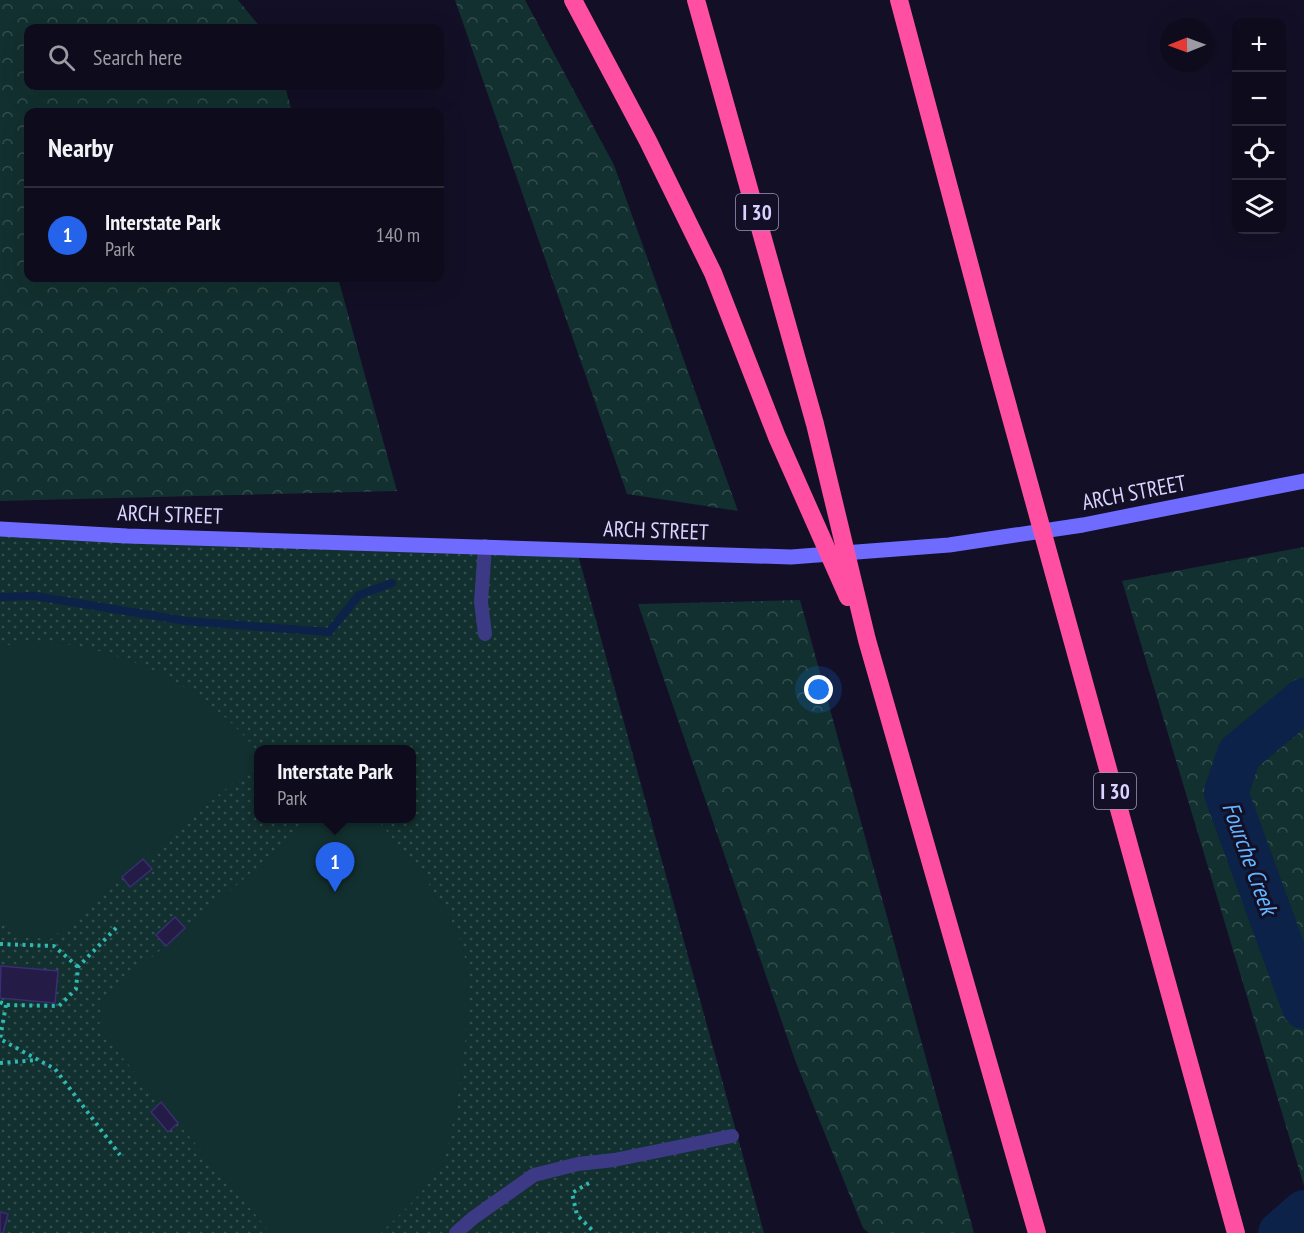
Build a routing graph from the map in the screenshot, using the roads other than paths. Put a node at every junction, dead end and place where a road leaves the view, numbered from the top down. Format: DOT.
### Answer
graph roads {
  1 [pos="573,0"];
  2 [pos="696,0"];
  3 [pos="899,0"];
  4 [pos="1304,481"];
  5 [pos="0,529"];
  6 [pos="485,546"];
  7 [pos="485,634"];
  8 [pos="867,640"];
  9 [pos="732,1136"];
  10 [pos="456,1233"];
  11 [pos="1037,1233"];
  12 [pos="1236,1233"];
  1 -- 8 [label="highway"];
  2 -- 8 [label="highway, I 30"];
  3 -- 12 [label="highway, I 30"];
  4 -- 6 [label="main road, ARCH STREET"];
  5 -- 6 [label="main road, ARCH STREET"];
  6 -- 7 [label="lane"];
  8 -- 11 [label="highway, I 30"];
  9 -- 10 [label="lane"];
}
